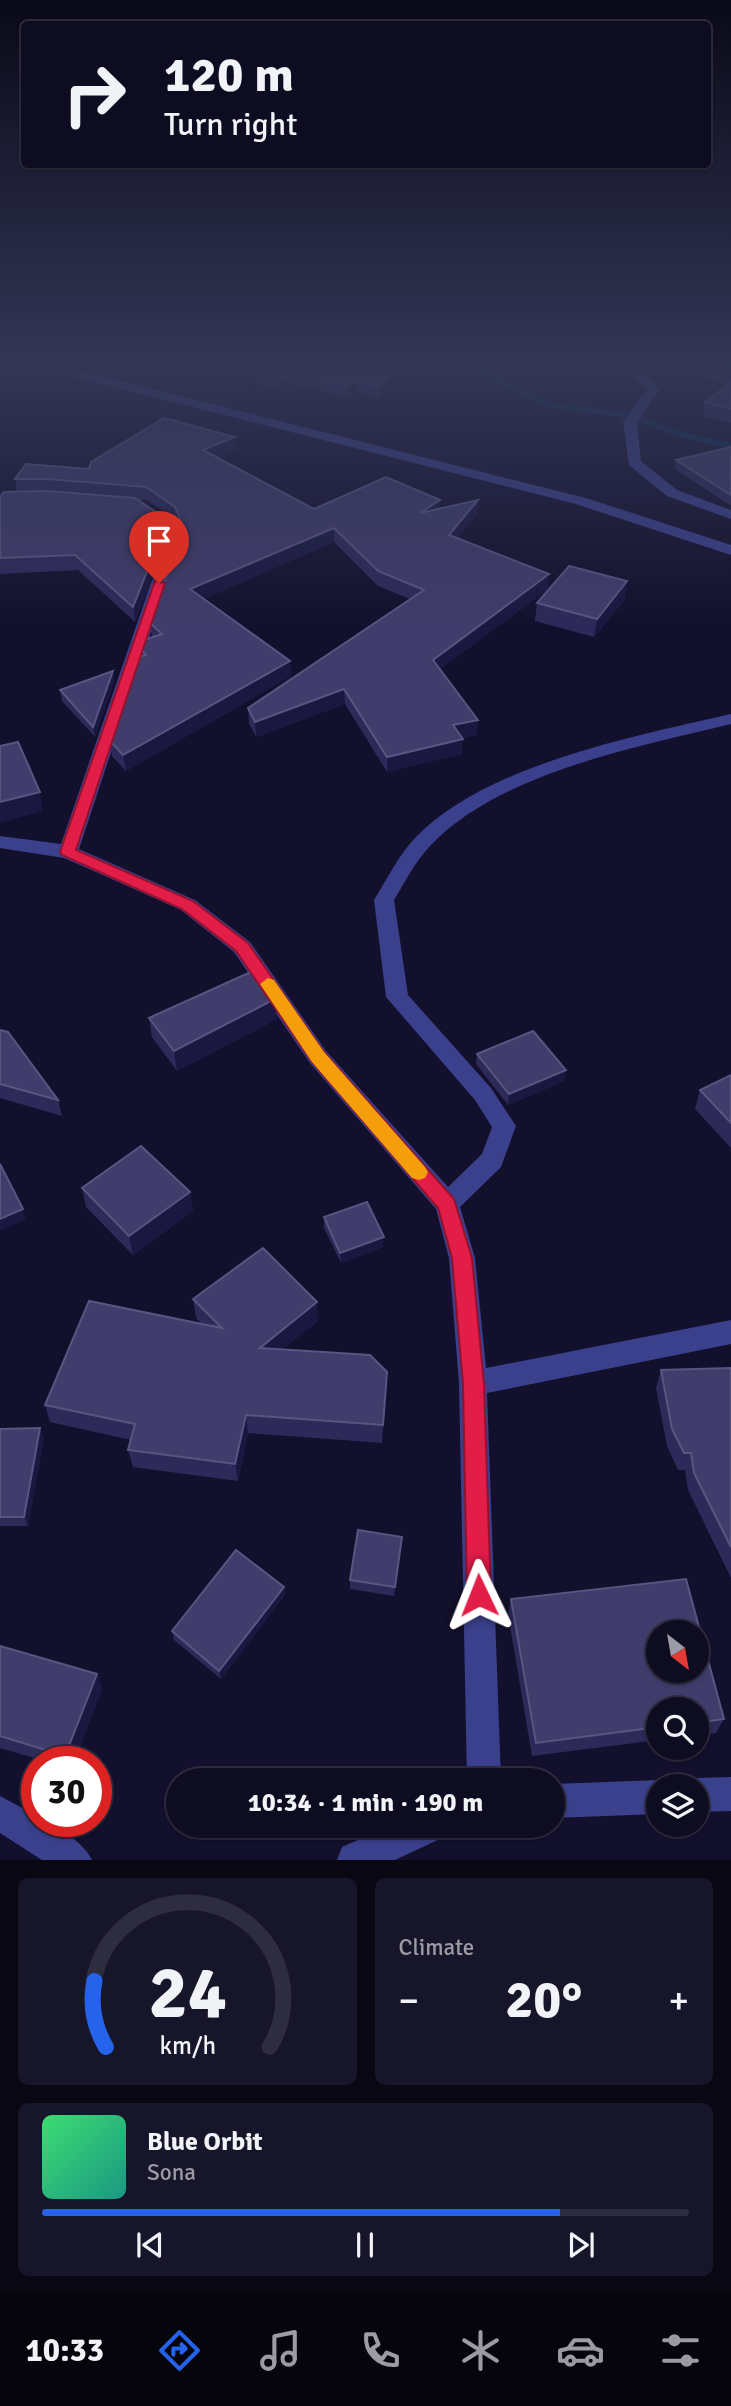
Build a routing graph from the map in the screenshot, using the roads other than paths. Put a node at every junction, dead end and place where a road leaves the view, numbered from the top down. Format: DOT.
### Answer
graph roads {
  1 [pos="390,453"];
  2 [pos="633,453"];
  3 [pos="116,504"];
  4 [pos="731,515"];
  5 [pos="731,550"];
  6 [pos="731,719"];
  7 [pos="0,842"];
  8 [pos="68,852"];
  9 [pos="447,1204"];
  10 [pos="731,1332"];
  11 [pos="473,1384"];
  12 [pos="484,1768"];
  13 [pos="731,1794"];
  14 [pos="709,1795"];
  15 [pos="646,1797"];
  16 [pos="565,1801"];
  17 [pos="0,1813"];
  18 [pos="403,1838"];
  19 [pos="74,1860"];
  20 [pos="355,1860"];
  1 -- 5 [label="street"];
  2 -- 4 [label="street"];
  3 -- 8 [label="street"];
  6 -- 9 [label="street"];
  7 -- 8 [label="street"];
  8 -- 9 [label="street"];
  9 -- 11 [label="street"];
  10 -- 11 [label="street"];
  11 -- 12 [label="street"];
  13 -- 14 [label="street"];
  15 -- 16 [label="street"];
  17 -- 19 [label="street"];
  18 -- 20 [label="street"];
}
